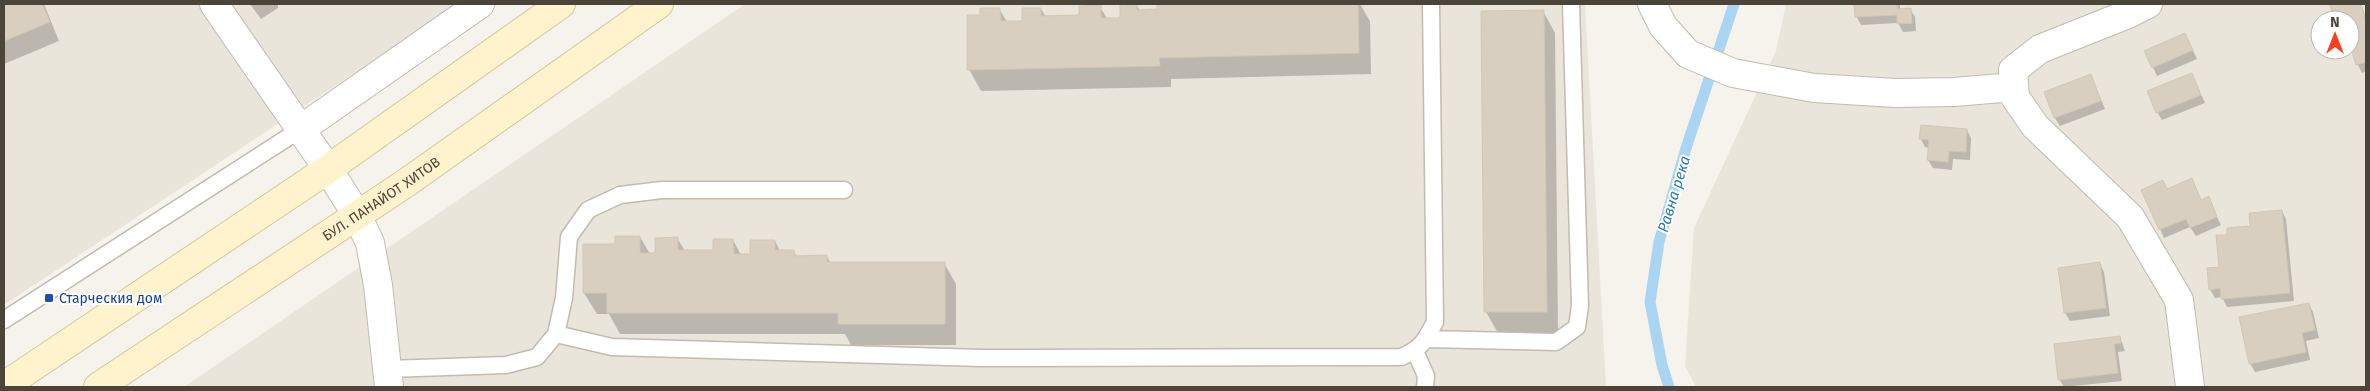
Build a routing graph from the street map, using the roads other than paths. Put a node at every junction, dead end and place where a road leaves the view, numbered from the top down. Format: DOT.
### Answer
graph roads {
  1 [pos="214,4"];
  2 [pos="480,4"];
  3 [pos="561,4"];
  4 [pos="659,4"];
  5 [pos="1431,4"];
  6 [pos="1571,4"];
  7 [pos="1652,4"];
  8 [pos="2148,4"];
  9 [pos="2014,87"];
  10 [pos="301,129"];
  11 [pos="328,169"];
  12 [pos="844,190"];
  13 [pos="357,215"];
  14 [pos="4,320"];
  15 [pos="556,334"];
  16 [pos="1427,339"];
  17 [pos="1415,351"];
  18 [pos="389,378"];
  19 [pos="4,386"];
  20 [pos="98,387"];
  21 [pos="1426,387"];
  22 [pos="2190,387"];
  1 -- 10 [label="street"];
  2 -- 10 [label="street"];
  3 -- 11 [label="street"];
  4 -- 13 [label="street, БУЛ. ПАНАЙОТ ХИТОВ"];
  5 -- 16 [label="lane"];
  6 -- 16 [label="lane"];
  7 -- 9 [label="street"];
  8 -- 9 [label="street"];
  9 -- 22 [label="street"];
  10 -- 11 [label="street"];
  10 -- 14 [label="lane"];
  11 -- 13 [label="street"];
  11 -- 19 [label="street"];
  12 -- 15 [label="lane"];
  13 -- 18 [label="street"];
  13 -- 20 [label="street, БУЛ. ПАНАЙОТ ХИТОВ"];
  15 -- 17 [label="lane"];
  15 -- 18 [label="lane"];
  16 -- 17 [label="lane"];
  17 -- 21 [label="lane"];
}
